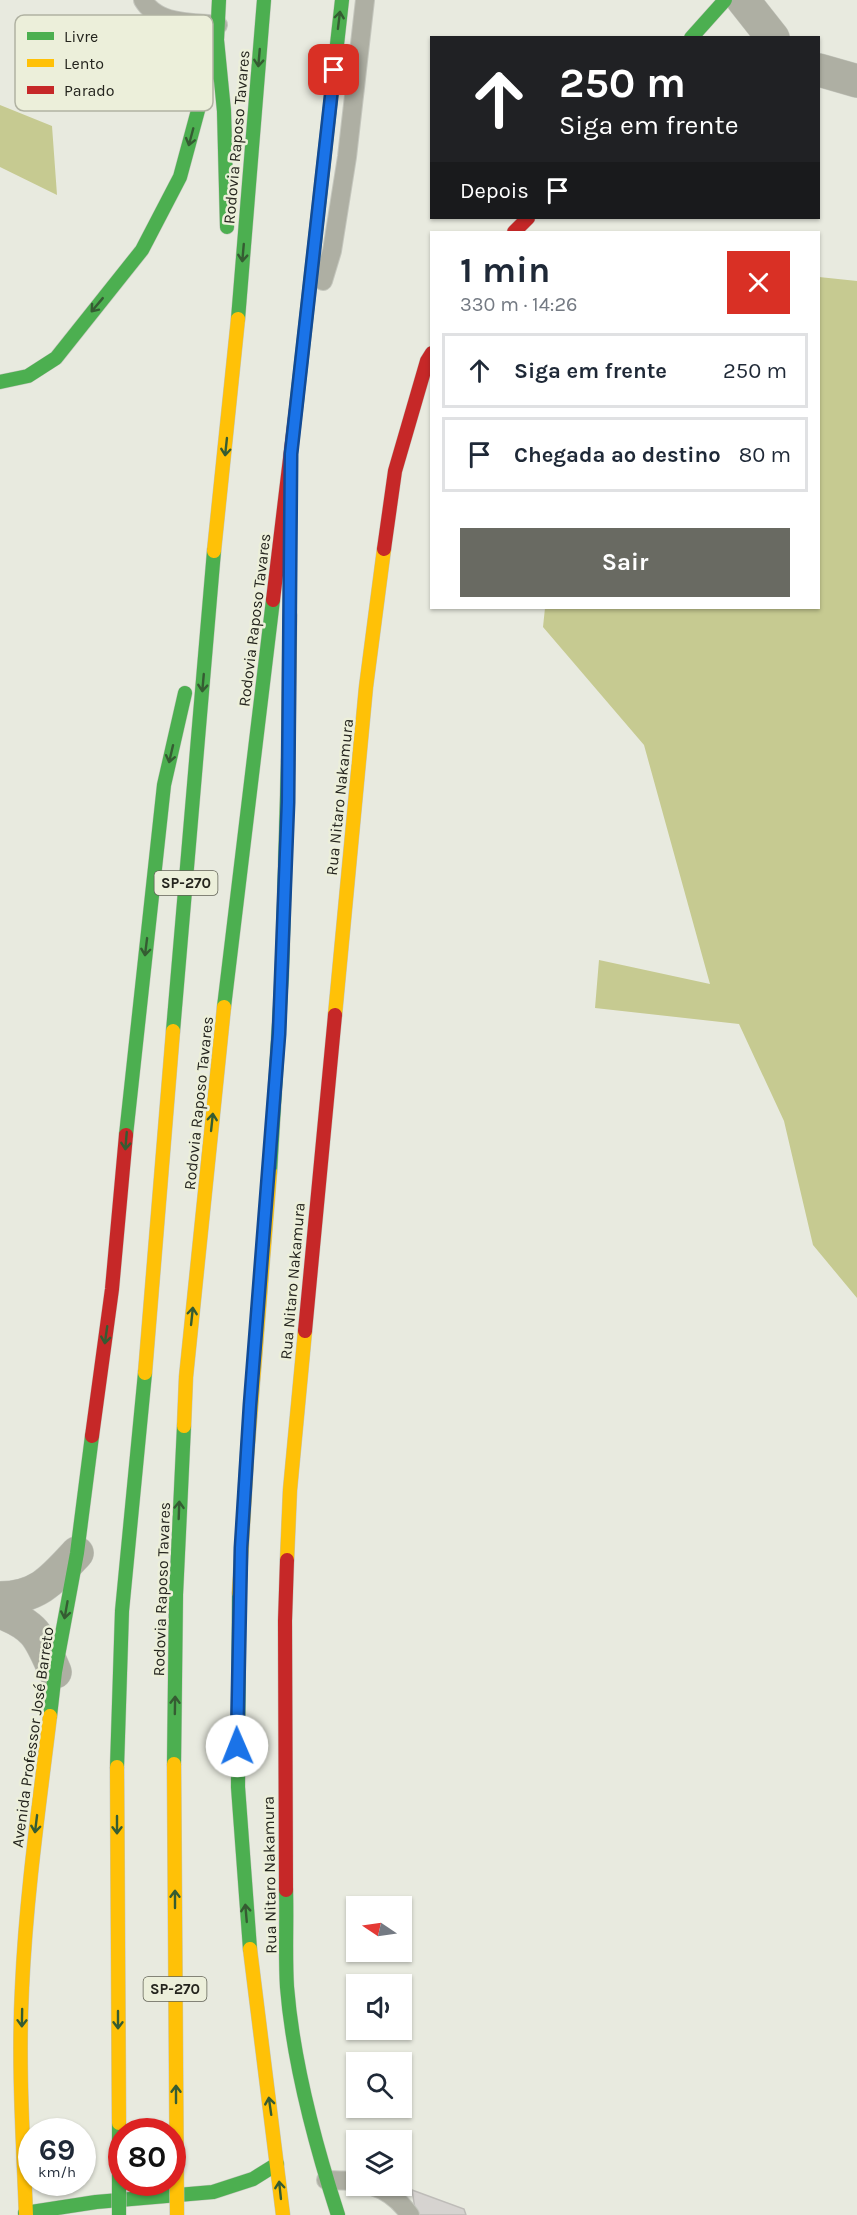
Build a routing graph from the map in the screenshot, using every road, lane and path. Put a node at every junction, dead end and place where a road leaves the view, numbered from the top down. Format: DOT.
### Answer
graph roads {
  1 [pos="143,0"];
  2 [pos="219,0"];
  3 [pos="264,0"];
  4 [pos="342,0"];
  5 [pos="364,0"];
  6 [pos="724,0"];
  7 [pos="743,0"];
  8 [pos="157,15"];
  9 [pos="213,32"];
  10 [pos="218,33"];
  11 [pos="693,36"];
  12 [pos="771,36"];
  13 [pos="213,52"];
  14 [pos="820,70"];
  15 [pos="857,81"];
  16 [pos="197,111"];
  17 [pos="527,219"];
  18 [pos="515,231"];
  19 [pos="227,238"];
  20 [pos="229,261"];
  21 [pos="302,352"];
  22 [pos="430,356"];
  23 [pos="234,363"];
  24 [pos="0,382"];
  25 [pos="291,454"];
  26 [pos="212,574"];
  27 [pos="290,574"];
  28 [pos="290,598"];
  29 [pos="76,1553"];
  30 [pos="0,1598"];
  31 [pos="0,1612"];
  32 [pos="55,1672"];
  33 [pos="24,2118"];
  34 [pos="278,2164"];
  35 [pos="326,2180"];
  36 [pos="346,2181"];
  37 [pos="23,2196"];
  38 [pos="85,2196"];
  39 [pos="393,2196"];
  40 [pos="96,2202"];
  41 [pos="21,2214"];
  42 [pos="119,2215"];
  43 [pos="177,2215"];
  44 [pos="283,2215"];
  45 [pos="338,2215"];
  46 [pos="410,2215"];
  1 -- 8 [label="lane"];
  2 -- 10 [label="main road"];
  3 -- 23 [label="main road, Rodovia Raposo Tavares / SP-270, one-way"];
  21 -- 4 [label="main road, Rodovia Raposo Tavares / SP-270, one-way"];
  5 -- 21 [label="lane"];
  6 -- 11 [label="main road"];
  7 -- 12 [label="street"];
  9 -- 10 [label="lane"];
  10 -- 13 [label="main road, one-way"];
  10 -- 19 [label="main road"];
  14 -- 15 [label="street"];
  16 -- 24 [label="main road, one-way"];
  17 -- 18 [label="main road"];
  20 -- 23 [label="main road"];
  21 -- 25 [label="main road, Rodovia Raposo Tavares / SP-270"];
  22 -- 35 [label="main road, Rua Nitaro Nakamura"];
  23 -- 26 [label="main road, Rodovia Raposo Tavares / SP-270, one-way"];
  25 -- 27 [label="main road"];
  43 -- 25 [label="main road, Rodovia Raposo Tavares / SP-270, one-way, bridge"];
  26 -- 29 [label="main road, Avenida Professor José Barreto, one-way"];
  26 -- 42 [label="main road, Rodovia Raposo Tavares / SP-270, one-way, bridge"];
  34 -- 28 [label="main road, one-way"];
  29 -- 30 [label="street"];
  29 -- 32 [label="main road, Avenida Professor José Barreto, one-way"];
  31 -- 32 [label="street"];
  32 -- 33 [label="main road, Avenida Professor José Barreto, one-way"];
  34 -- 40 [label="main road"];
  44 -- 34 [label="main road, one-way"];
  35 -- 36 [label="lane"];
  35 -- 45 [label="main road, Rua Nitaro Nakamura"];
  37 -- 41 [label="main road, Avenida Professor José Barreto"];
  38 -- 40 [label="main road"];
  39 -- 46 [label="lane"];
  40 -- 41 [label="main road"];
}
